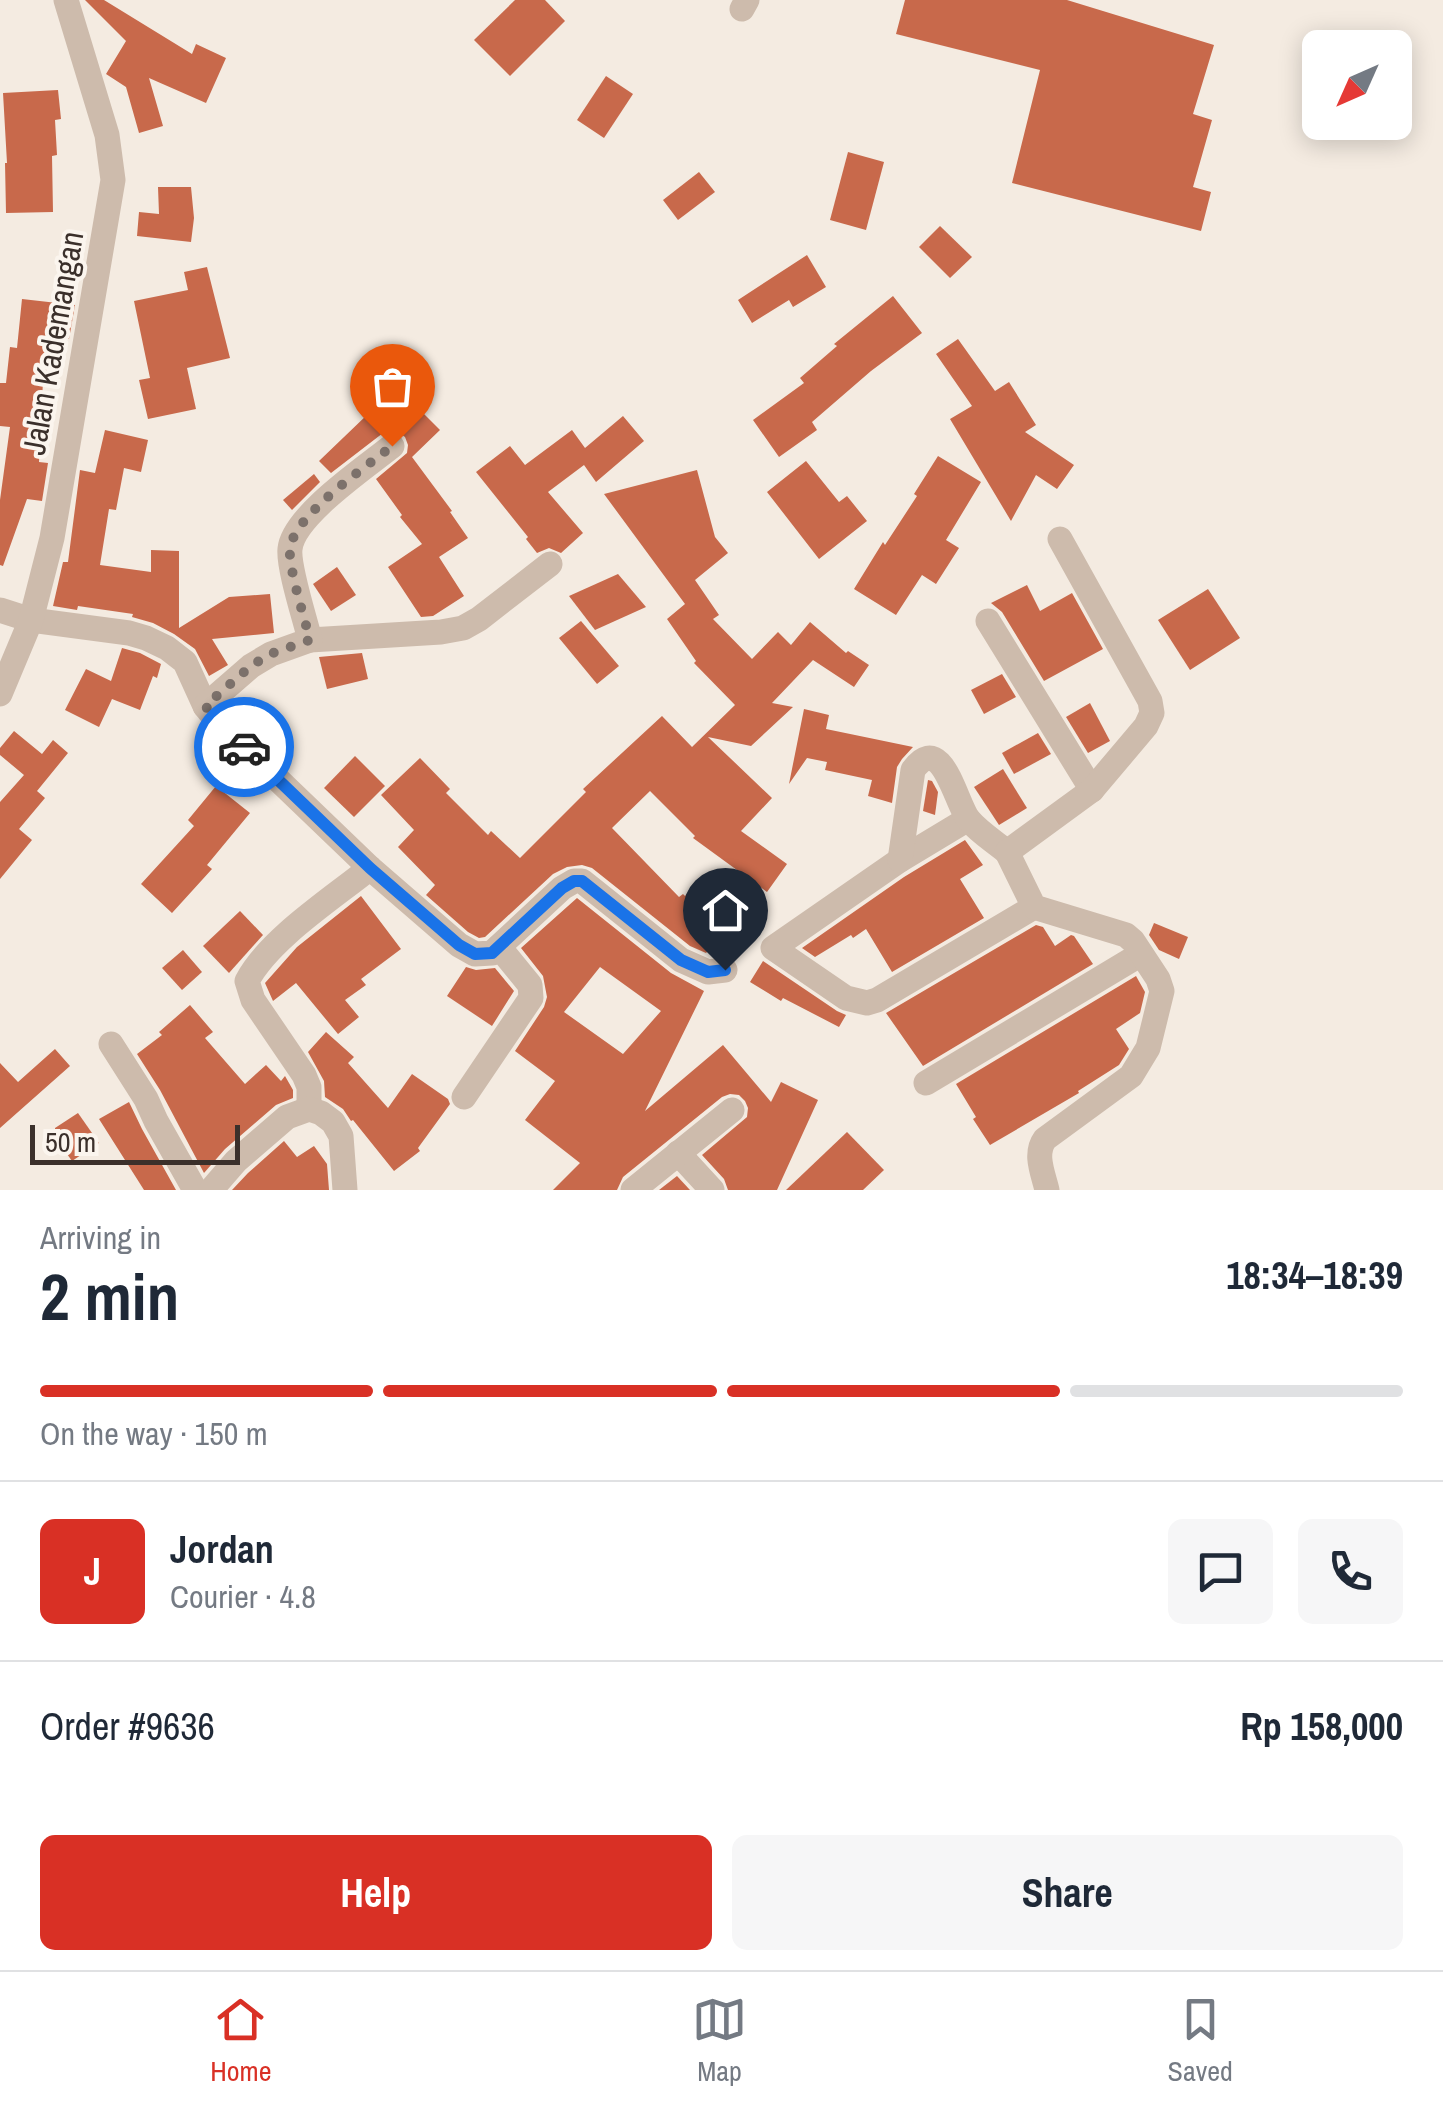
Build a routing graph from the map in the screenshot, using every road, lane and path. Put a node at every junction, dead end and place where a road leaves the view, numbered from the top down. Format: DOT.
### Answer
graph roads {
  1 [pos="66,0"];
  2 [pos="392,446"];
  3 [pos="1060,538"];
  4 [pos="550,564"];
  5 [pos="0,610"];
  6 [pos="31,620"];
  7 [pos="988,621"];
  8 [pos="310,640"];
  9 [pos="0,694"];
  10 [pos="205,706"];
  11 [pos="1092,790"];
  12 [pos="968,819"];
  13 [pos="1007,852"];
  14 [pos="900,860"];
  15 [pos="370,868"];
  16 [pos="1034,907"];
  17 [pos="499,948"];
  18 [pos="1141,954"];
  19 [pos="725,970"];
  20 [pos="111,1044"];
  21 [pos="926,1083"];
  22 [pos="464,1097"];
  23 [pos="309,1109"];
  24 [pos="732,1110"];
  25 [pos="678,1153"];
  26 [pos="195,1190"];
  27 [pos="211,1190"];
  28 [pos="346,1190"];
  29 [pos="632,1190"];
  30 [pos="712,1190"];
  31 [pos="1046,1190"];
  1 -- 6 [label="street, Jalan Kademangan"];
  2 -- 8 [label="street"];
  3 -- 11 [label="street"];
  4 -- 8 [label="street"];
  5 -- 6 [label="street"];
  6 -- 9 [label="street, Jalan Kademangan"];
  6 -- 10 [label="street"];
  7 -- 11 [label="street"];
  8 -- 10 [label="street"];
  10 -- 15 [label="street"];
  11 -- 13 [label="street"];
  12 -- 13 [label="street"];
  12 -- 14 [label="street"];
  12 -- 14 [label="street"];
  13 -- 16 [label="street"];
  14 -- 16 [label="street"];
  15 -- 17 [label="street"];
  15 -- 23 [label="street"];
  16 -- 18 [label="street"];
  17 -- 19 [label="street"];
  17 -- 22 [label="street"];
  18 -- 21 [label="street"];
  18 -- 31 [label="street"];
  20 -- 26 [label="street"];
  23 -- 27 [label="street"];
  23 -- 28 [label="street"];
  24 -- 25 [label="street"];
  25 -- 29 [label="street"];
  25 -- 30 [label="street"];
}
